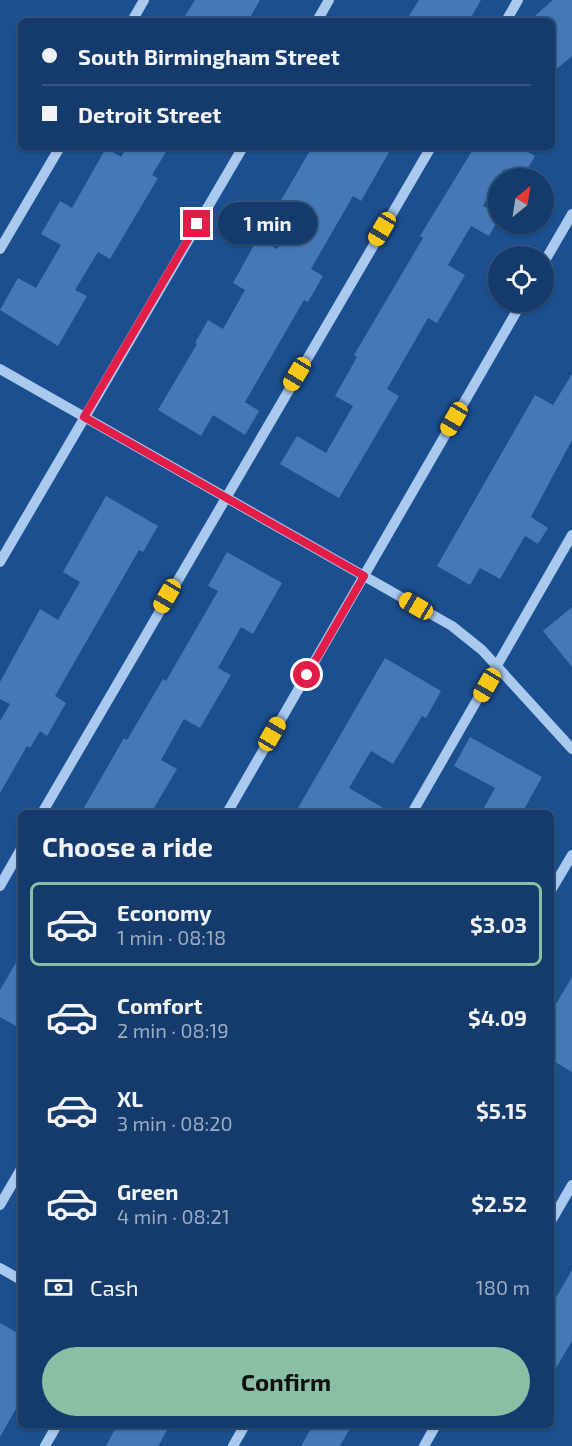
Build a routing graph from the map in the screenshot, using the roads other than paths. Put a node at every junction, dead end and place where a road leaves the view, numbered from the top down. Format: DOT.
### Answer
graph roads {
  1 [pos="144,0"];
  2 [pos="329,0"];
  3 [pos="518,0"];
  4 [pos="134,18"];
  5 [pos="319,18"];
  6 [pos="508,18"];
  7 [pos="58,150"];
  8 [pos="241,150"];
  9 [pos="429,150"];
  10 [pos="572,214"];
  11 [pos="553,246"];
  12 [pos="0,249"];
  13 [pos="516,312"];
  14 [pos="0,369"];
  15 [pos="84,417"];
  16 [pos="224,497"];
  17 [pos="572,535"];
  18 [pos="0,561"];
  19 [pos="364,576"];
  20 [pos="497,666"];
  21 [pos="572,749"];
  22 [pos="44,810"];
  23 [pos="228,810"];
  24 [pos="414,810"];
  25 [pos="18,854"];
  26 [pos="572,855"];
  27 [pos="554,885"];
  28 [pos="0,886"];
  29 [pos="18,1174"];
  30 [pos="572,1185"];
  31 [pos="0,1205"];
  32 [pos="554,1216"];
  33 [pos="0,1268"];
  34 [pos="18,1278"];
  35 [pos="55,1428"];
  36 [pos="243,1428"];
  37 [pos="434,1428"];
  38 [pos="45,1446"];
  39 [pos="233,1446"];
  40 [pos="424,1446"];
  1 -- 4 [label="street"];
  2 -- 5 [label="street"];
  3 -- 6 [label="street"];
  7 -- 12 [label="street"];
  8 -- 15 [label="street"];
  9 -- 16 [label="street"];
  10 -- 11 [label="street"];
  13 -- 19 [label="street"];
  14 -- 15 [label="street"];
  15 -- 16 [label="street"];
  15 -- 18 [label="street"];
  16 -- 19 [label="street"];
  16 -- 22 [label="street"];
  17 -- 20 [label="street"];
  19 -- 20 [label="street"];
  19 -- 23 [label="street"];
  20 -- 21 [label="street"];
  20 -- 24 [label="street"];
  25 -- 28 [label="street"];
  26 -- 27 [label="street"];
  29 -- 31 [label="street"];
  30 -- 32 [label="street"];
  33 -- 34 [label="street"];
  35 -- 38 [label="street"];
  36 -- 39 [label="street"];
  37 -- 40 [label="street"];
}
